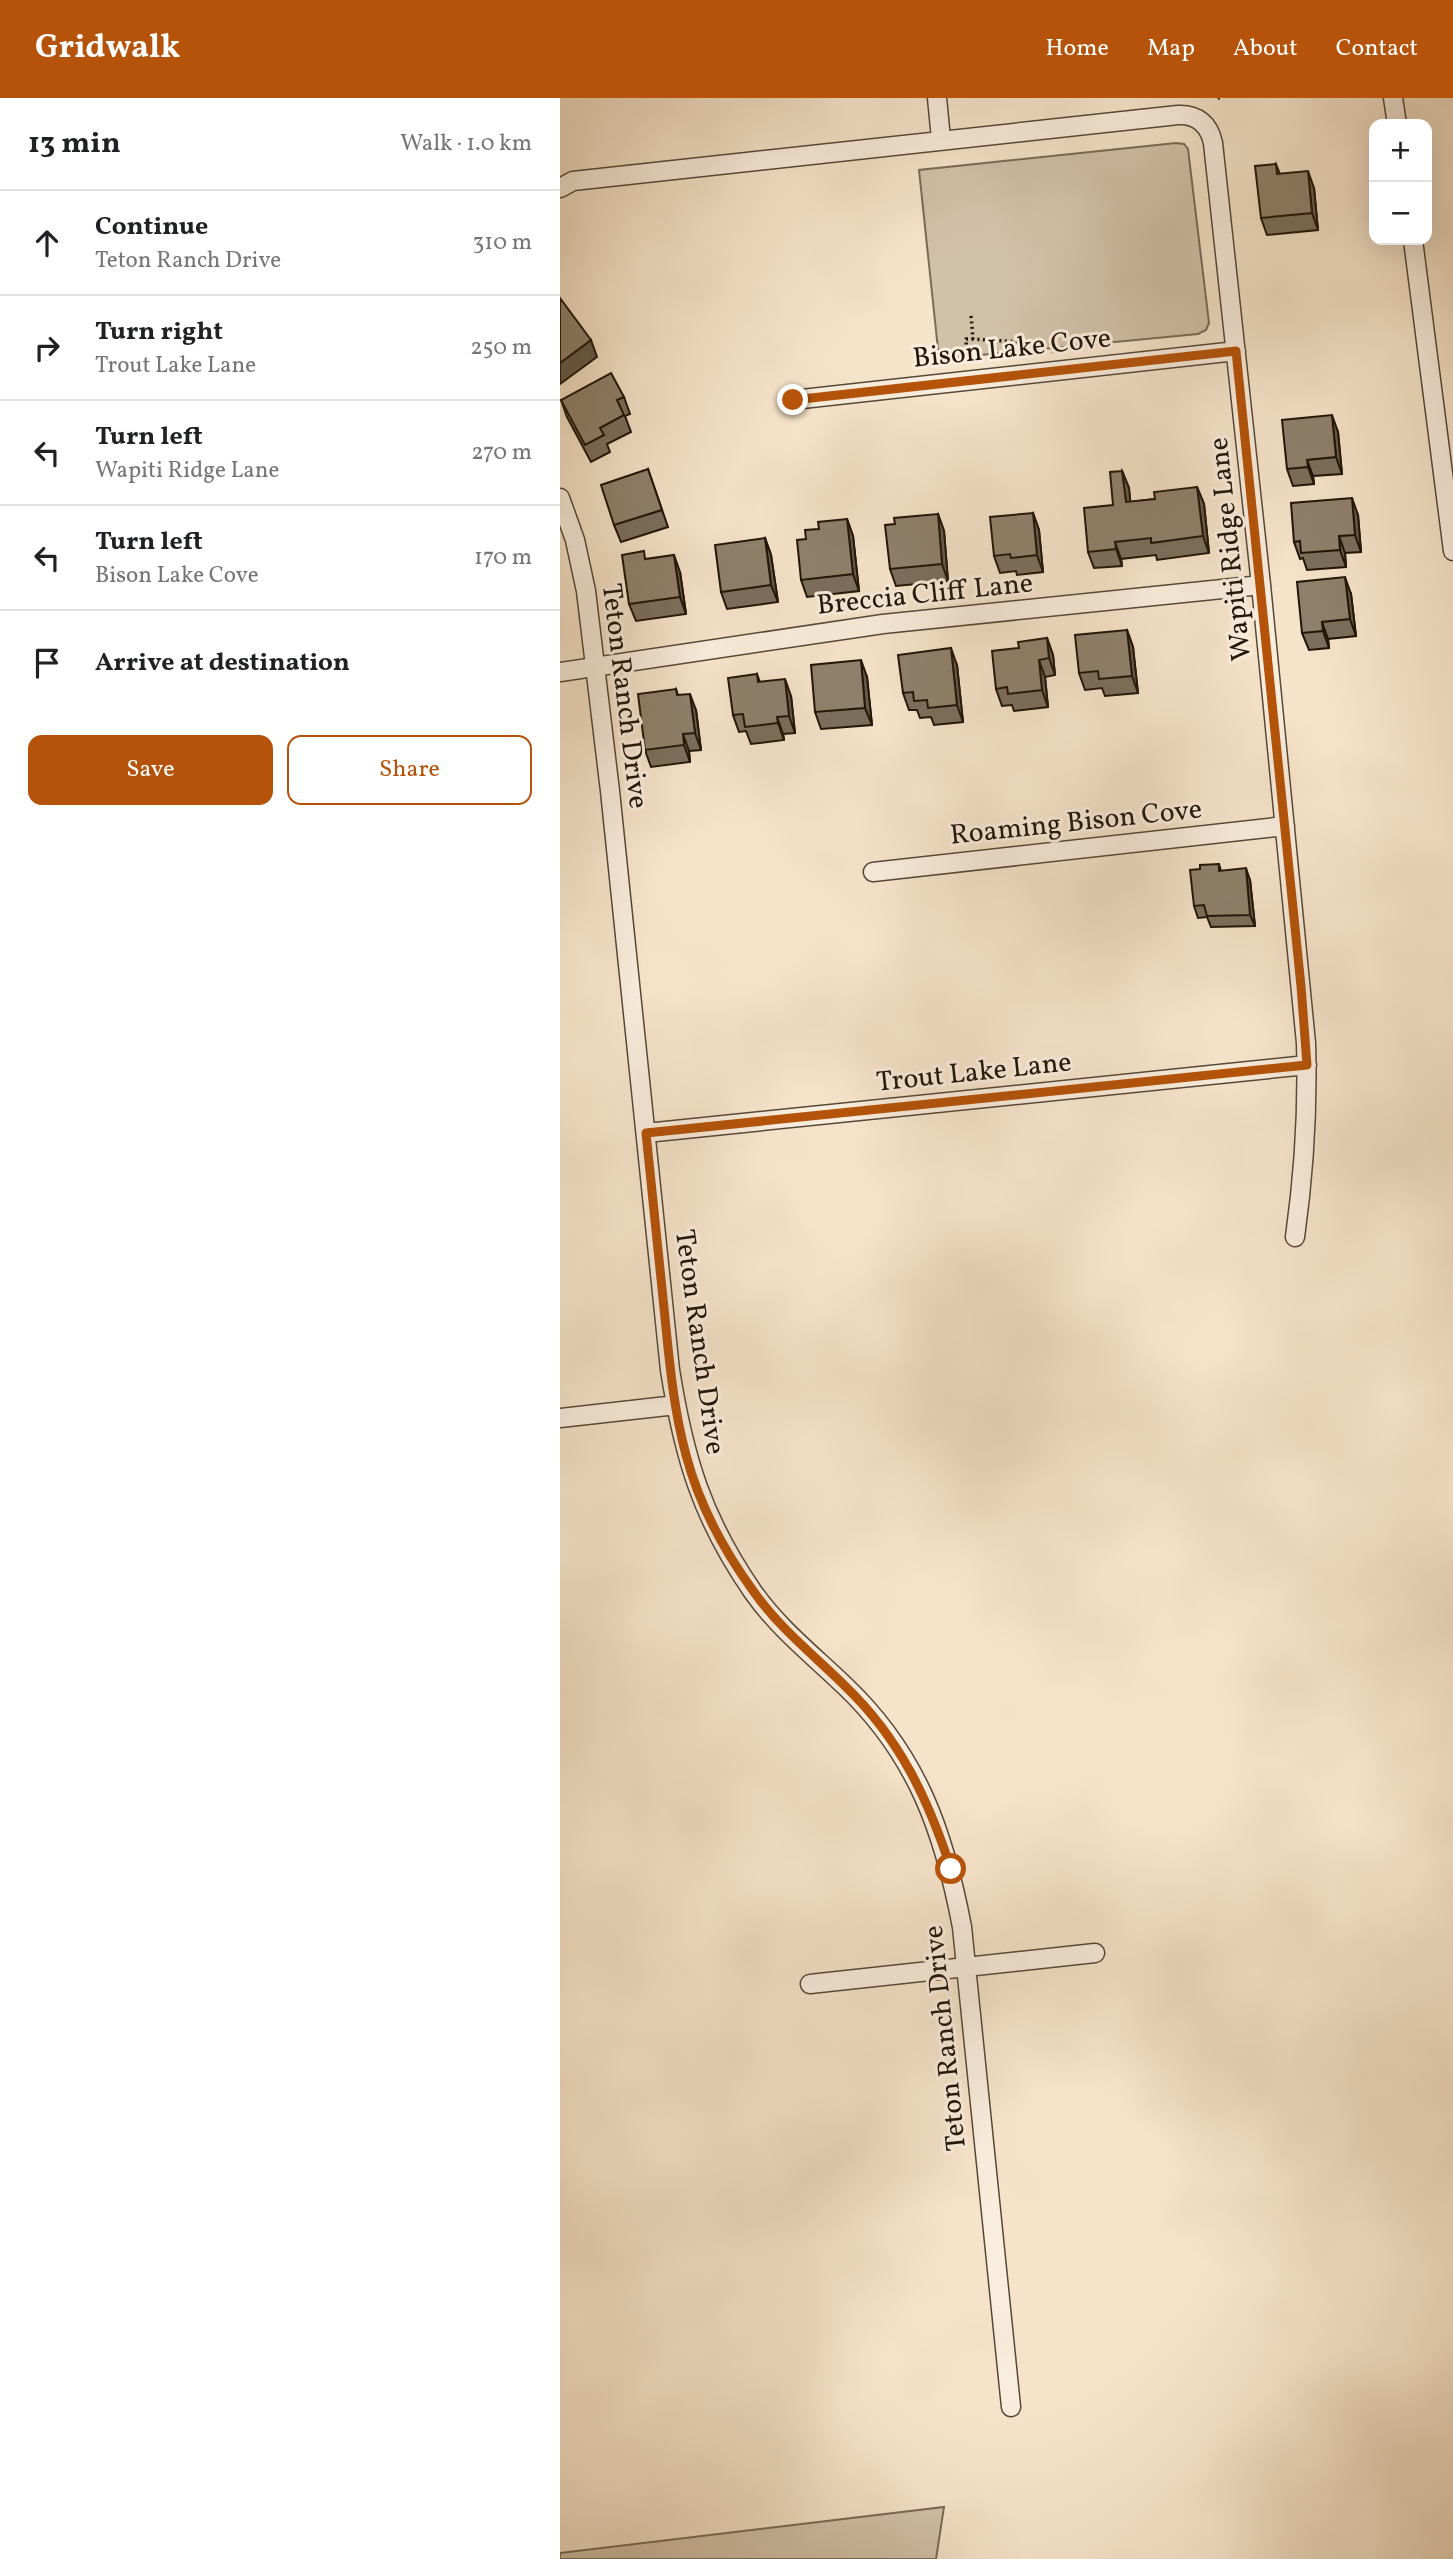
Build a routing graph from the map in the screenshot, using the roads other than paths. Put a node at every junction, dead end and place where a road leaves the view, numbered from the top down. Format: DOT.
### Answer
graph roads {
  1 [pos="937,98"];
  2 [pos="1393,98"];
  3 [pos="1396,119"];
  4 [pos="941,139"];
  5 [pos="560,188"];
  6 [pos="1413,245"];
  7 [pos="1236,351"];
  8 [pos="793,400"];
  9 [pos="560,498"];
  10 [pos="1453,551"];
  11 [pos="1261,585"];
  12 [pos="595,668"];
  13 [pos="560,672"];
  14 [pos="1285,826"];
  15 [pos="873,872"];
  16 [pos="1307,1065"];
  17 [pos="646,1133"];
  18 [pos="1295,1237"];
  19 [pos="676,1405"];
  20 [pos="560,1418"];
  21 [pos="1095,1953"];
  22 [pos="966,1967"];
  23 [pos="810,1984"];
  24 [pos="1011,2407"];
  1 -- 4 [label="street"];
  2 -- 3 [label="street"];
  4 -- 5 [label="street"];
  4 -- 7 [label="street, Wapiti Ridge Lane"];
  6 -- 10 [label="street"];
  7 -- 8 [label="street, Bison Lake Cove"];
  7 -- 11 [label="street, Wapiti Ridge Lane"];
  9 -- 12 [label="street, Teton Ranch Drive"];
  11 -- 12 [label="street, Breccia Cliff Lane"];
  11 -- 14 [label="street, Wapiti Ridge Lane"];
  12 -- 13 [label="street, Breccia Cliff Lane"];
  12 -- 17 [label="street, Teton Ranch Drive"];
  14 -- 15 [label="street, Roaming Bison Cove"];
  14 -- 16 [label="street, Wapiti Ridge Lane"];
  16 -- 17 [label="street, Trout Lake Lane"];
  16 -- 18 [label="street, Wapiti Ridge Lane"];
  17 -- 19 [label="street, Teton Ranch Drive"];
  19 -- 20 [label="street"];
  19 -- 22 [label="street, Teton Ranch Drive"];
  21 -- 22 [label="street"];
  22 -- 23 [label="street"];
  22 -- 24 [label="street, Teton Ranch Drive"];
}
